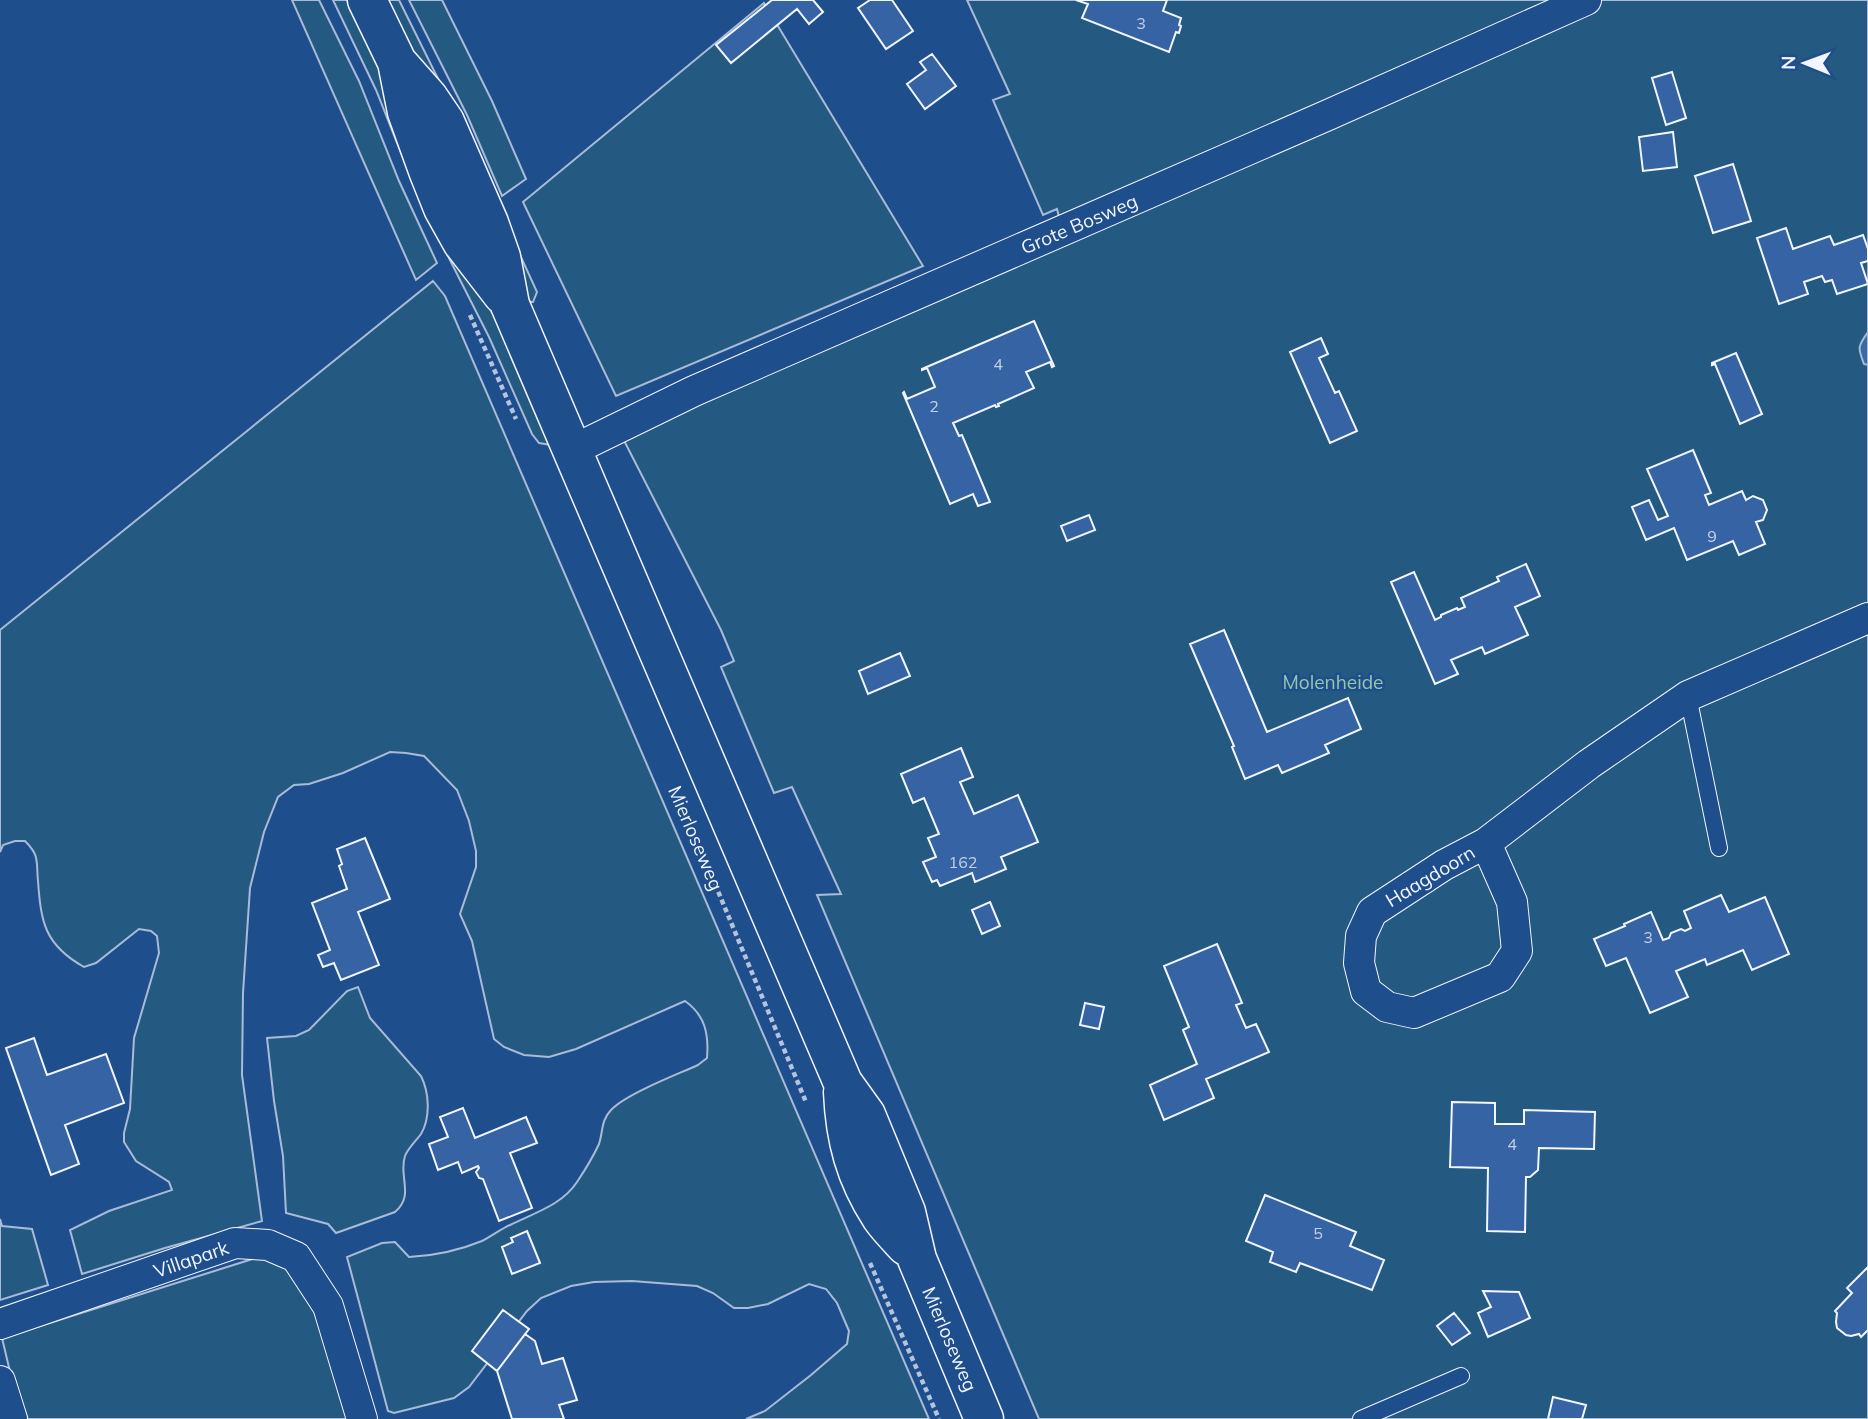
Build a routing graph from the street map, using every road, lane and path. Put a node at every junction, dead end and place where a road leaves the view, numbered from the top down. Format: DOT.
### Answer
graph roads {
  1 [pos="367,0"];
  2 [pos="1586,0"];
  3 [pos="467,307"];
  4 [pos="520,429"];
  5 [pos="573,450"];
  6 [pos="1868,618"];
  7 [pos="1688,696"];
  8 [pos="1486,843"];
  9 [pos="1719,848"];
  10 [pos="714,880"];
  11 [pos="809,1107"];
  12 [pos="867,1256"];
  13 [pos="0,1324"];
  14 [pos="1461,1376"];
  15 [pos="0,1381"];
  16 [pos="12,1419"];
  17 [pos="362,1419"];
  18 [pos="939,1419"];
  19 [pos="984,1419"];
  20 [pos="1361,1419"];
  1 -- 5 [label="main road, Mierloseweg"];
  2 -- 5 [label="street, Grote Bosweg"];
  3 -- 4 [label="path"];
  5 -- 19 [label="main road, Mierloseweg"];
  6 -- 7 [label="street, Haagdoorn"];
  7 -- 8 [label="street, Haagdoorn"];
  7 -- 9 [label="lane"];
  8 -- 8 [label="street, Haagdoorn"];
  10 -- 11 [label="path, Mierloseweg"];
  12 -- 18 [label="path"];
  13 -- 17 [label="street, Villapark"];
  14 -- 20 [label="lane"];
  15 -- 16 [label="street"];
}
